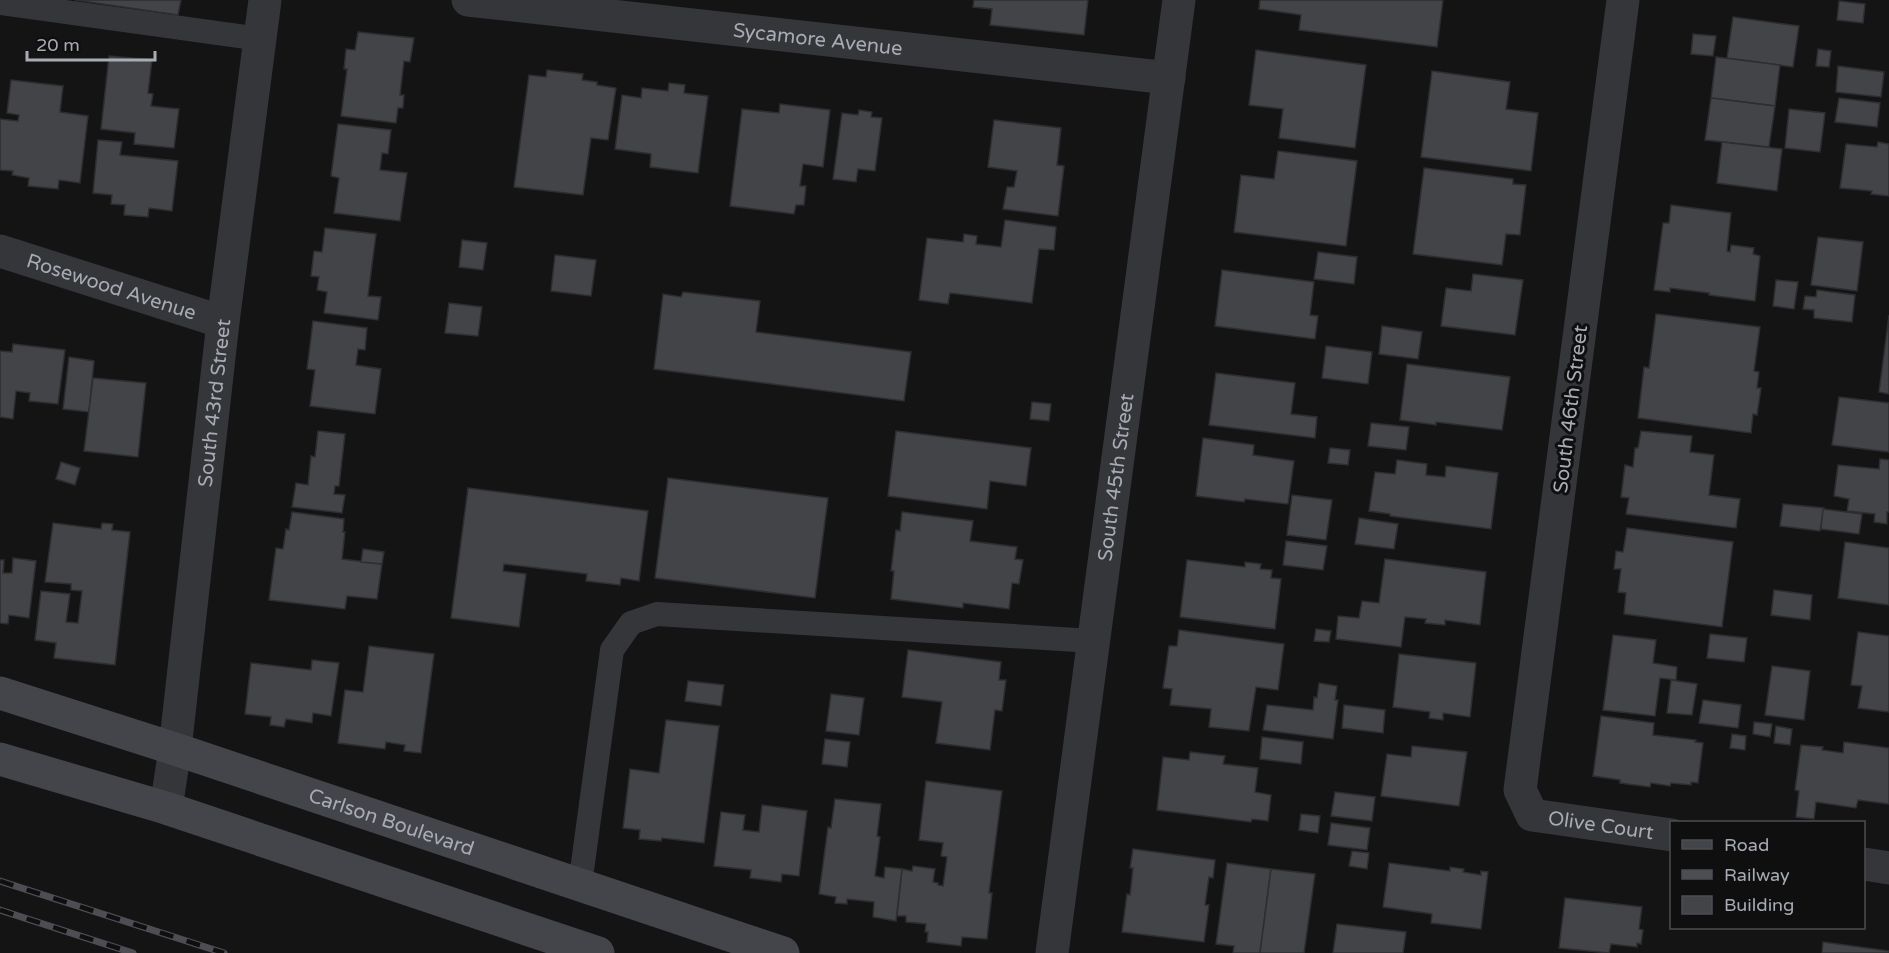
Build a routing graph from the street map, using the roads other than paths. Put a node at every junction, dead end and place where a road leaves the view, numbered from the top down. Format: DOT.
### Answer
graph roads {
  1 [pos="265,0"];
  2 [pos="468,0"];
  3 [pos="1179,0"];
  4 [pos="1623,0"];
  5 [pos="0,3"];
  6 [pos="261,39"];
  7 [pos="1169,78"];
  8 [pos="0,251"];
  9 [pos="223,322"];
  10 [pos="1094,641"];
  11 [pos="0,693"];
  12 [pos="175,748"];
  13 [pos="0,759"];
  14 [pos="166,808"];
  15 [pos="1532,815"];
  16 [pos="1670,836"];
  17 [pos="1865,864"];
  18 [pos="1889,868"];
  19 [pos="580,885"];
  20 [pos="598,953"];
  21 [pos="783,953"];
  22 [pos="1052,953"];
  1 -- 6 [label="street, South 43rd Street"];
  2 -- 7 [label="street, Sycamore Avenue"];
  3 -- 7 [label="street, South 45th Street"];
  4 -- 15 [label="street, South 46th Street"];
  5 -- 6 [label="lane"];
  6 -- 9 [label="street, South 43rd Street"];
  7 -- 10 [label="street, South 45th Street"];
  8 -- 9 [label="street, Rosewood Avenue"];
  9 -- 12 [label="street, South 43rd Street"];
  10 -- 19 [label="lane"];
  10 -- 22 [label="street, South 45th Street"];
  11 -- 12 [label="main road, Carlson Boulevard"];
  12 -- 14 [label="street, South 43rd Street"];
  12 -- 19 [label="main road, Carlson Boulevard"];
  13 -- 14 [label="main road"];
  14 -- 20 [label="main road"];
  15 -- 16 [label="street, Olive Court"];
  17 -- 18 [label="street"];
  19 -- 21 [label="main road, Carlson Boulevard"];
}
